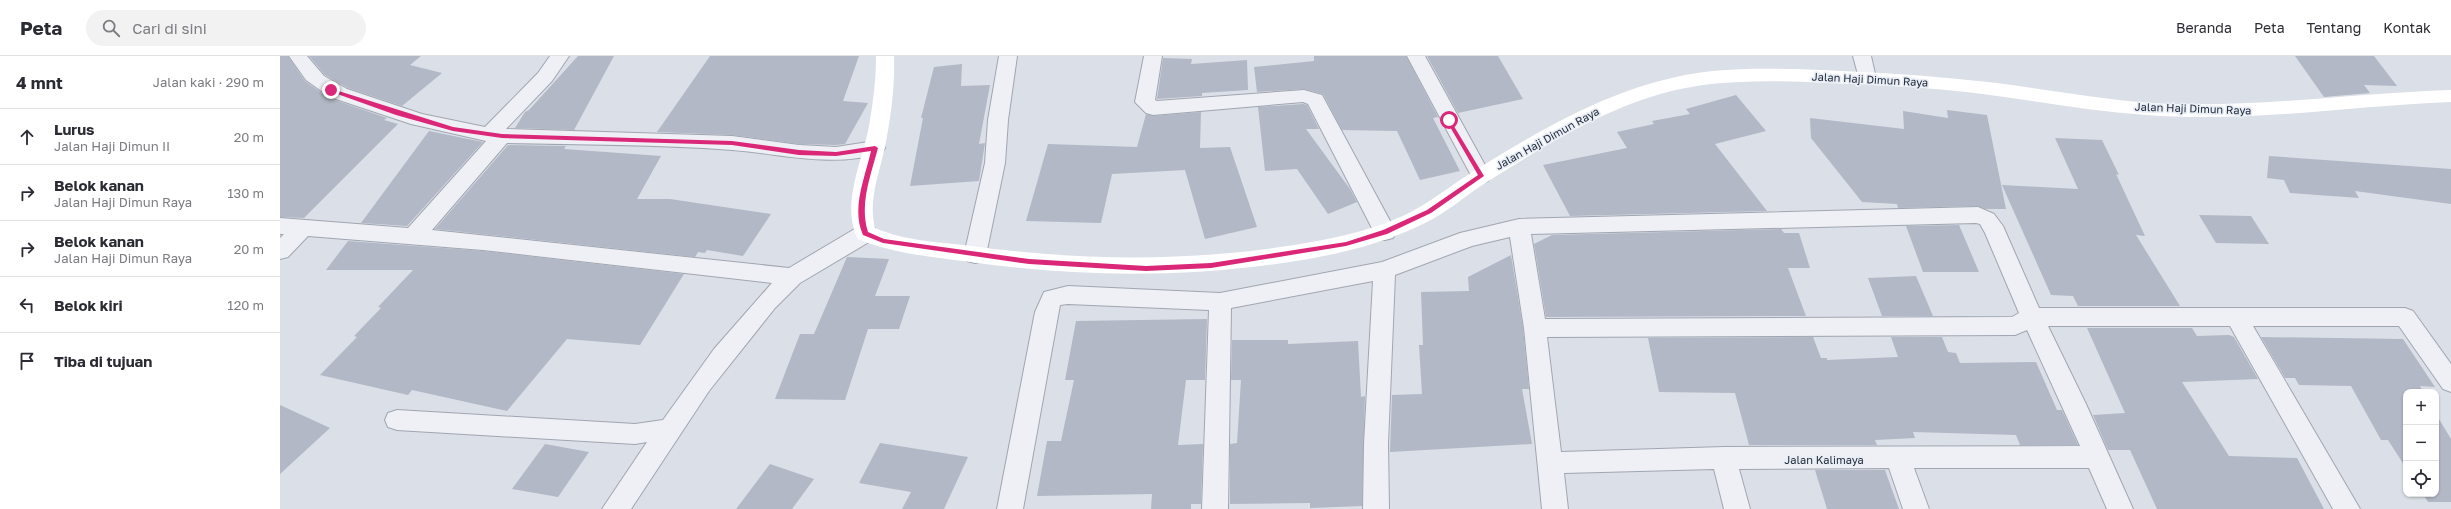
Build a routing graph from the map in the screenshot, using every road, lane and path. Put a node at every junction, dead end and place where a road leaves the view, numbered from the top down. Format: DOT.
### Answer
graph roads {
  1 [pos="298,56"];
  2 [pos="560,56"];
  3 [pos="885,56"];
  4 [pos="1008,56"];
  5 [pos="1153,56"];
  6 [pos="1416,56"];
  7 [pos="1862,56"];
  8 [pos="1867,78"];
  9 [pos="2451,96"];
  10 [pos="495,135"];
  11 [pos="875,148"];
  12 [pos="1481,176"];
  13 [pos="280,226"];
  14 [pos="1519,227"];
  15 [pos="303,228"];
  16 [pos="1385,232"];
  17 [pos="866,233"];
  18 [pos="414,236"];
  19 [pos="280,251"];
  20 [pos="975,255"];
  21 [pos="1384,270"];
  22 [pos="792,277"];
  23 [pos="1220,302"];
  24 [pos="2236,316"];
  25 [pos="2032,317"];
  26 [pos="1536,328"];
  27 [pos="2451,382"];
  28 [pos="398,420"];
  29 [pos="669,429"];
  30 [pos="2096,457"];
  31 [pos="1724,458"];
  32 [pos="1898,459"];
  33 [pos="1551,463"];
  34 [pos="615,509"];
  35 [pos="1010,509"];
  36 [pos="1215,509"];
  37 [pos="1376,509"];
  38 [pos="1555,509"];
  39 [pos="1737,509"];
  40 [pos="1916,509"];
  41 [pos="2120,509"];
  42 [pos="2347,509"];
  1 -- 10 [label="street"];
  2 -- 10 [label="street"];
  3 -- 11 [label="street"];
  4 -- 20 [label="street"];
  5 -- 16 [label="street"];
  6 -- 12 [label="street"];
  7 -- 8 [label="street"];
  8 -- 9 [label="street, Jalan Haji Dimun Raya"];
  8 -- 12 [label="street, Jalan Haji Dimun Raya"];
  10 -- 11 [label="street"];
  10 -- 18 [label="street"];
  11 -- 17 [label="street"];
  12 -- 16 [label="street, Jalan Haji Dimun Raya"];
  13 -- 15 [label="street"];
  14 -- 21 [label="street"];
  14 -- 25 [label="street"];
  14 -- 26 [label="street"];
  15 -- 18 [label="street"];
  15 -- 19 [label="street"];
  16 -- 20 [label="street, Jalan Haji Dimun Raya"];
  17 -- 20 [label="street, Jalan Haji Dimun Raya"];
  17 -- 22 [label="street"];
  18 -- 22 [label="street"];
  21 -- 23 [label="street"];
  21 -- 37 [label="street"];
  22 -- 29 [label="street"];
  23 -- 35 [label="street"];
  23 -- 36 [label="street"];
  24 -- 25 [label="street"];
  24 -- 27 [label="street"];
  24 -- 42 [label="street"];
  25 -- 26 [label="street"];
  25 -- 30 [label="street"];
  26 -- 33 [label="street"];
  28 -- 29 [label="street"];
  29 -- 34 [label="street"];
  30 -- 32 [label="street, Jalan Kalimaya"];
  30 -- 41 [label="street"];
  31 -- 32 [label="street, Jalan Kalimaya"];
  31 -- 33 [label="street, Jalan Kalimaya"];
  31 -- 39 [label="street"];
  32 -- 40 [label="street"];
  33 -- 38 [label="street"];
}
